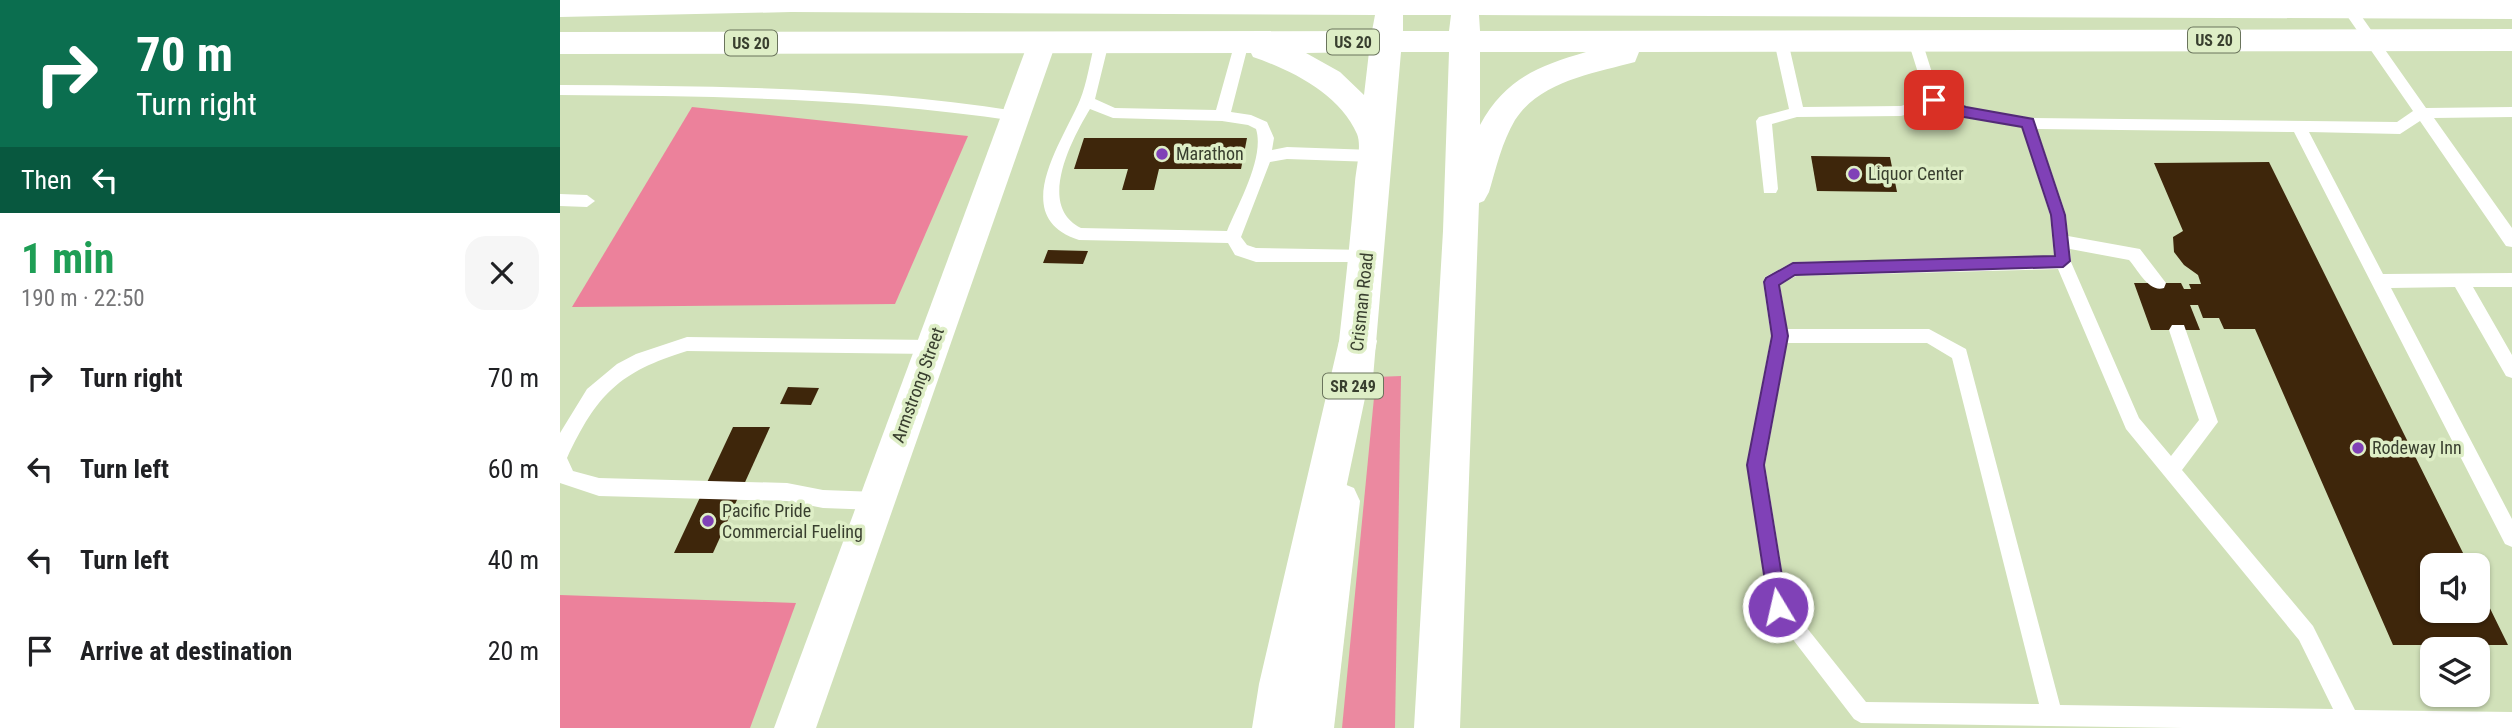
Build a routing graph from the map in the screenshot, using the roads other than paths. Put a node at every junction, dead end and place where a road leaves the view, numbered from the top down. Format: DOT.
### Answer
graph roads {
  1 [pos="1689,0"];
  2 [pos="792,1"];
  3 [pos="1390,1"];
  4 [pos="1116,2"];
  5 [pos="1229,2"];
  6 [pos="1465,2"];
  7 [pos="2344,3"];
  8 [pos="1927,4"];
  9 [pos="560,7"];
  10 [pos="1761,7"];
  11 [pos="2512,9"];
  12 [pos="2368,40"];
  13 [pos="2512,40"];
  14 [pos="1464,41"];
  15 [pos="1691,41"];
  16 [pos="1782,41"];
  17 [pos="1915,41"];
  18 [pos="1102,42"];
  19 [pos="1242,42"];
  20 [pos="1386,42"];
  21 [pos="560,43"];
  22 [pos="1042,43"];
  23 [pos="560,90"];
  24 [pos="1934,100"];
  25 [pos="1087,101"];
  26 [pos="2512,112"];
  27 [pos="1797,113"];
  28 [pos="2421,113"];
  29 [pos="1016,116"];
  30 [pos="1222,116"];
  31 [pos="2028,122"];
  32 [pos="2298,126"];
  33 [pos="1374,145"];
  34 [pos="1264,158"];
  35 [pos="1770,189"];
  36 [pos="560,200"];
  37 [pos="587,201"];
  38 [pos="1461,231"];
  39 [pos="2510,236"];
  40 [pos="1233,237"];
  41 [pos="2060,241"];
  42 [pos="1367,257"];
  43 [pos="2063,261"];
  44 [pos="2460,280"];
  45 [pos="2512,280"];
  46 [pos="2380,281"];
  47 [pos="2158,283"];
  48 [pos="2178,330"];
  49 [pos="1780,336"];
  50 [pos="1358,341"];
  51 [pos="932,347"];
  52 [pos="2512,371"];
  53 [pos="560,454"];
  54 [pos="560,462"];
  55 [pos="2171,470"];
  56 [pos="877,501"];
  57 [pos="2512,538"];
  58 [pos="2052,716"];
  59 [pos="2349,720"];
  60 [pos="2512,723"];
  61 [pos="795,728"];
  62 [pos="1275,728"];
  63 [pos="1311,728"];
  64 [pos="1437,728"];
  1 -- 10 [label="main road"];
  2 -- 4 [label="main road, US 20"];
  2 -- 9 [label="main road, US 20"];
  3 -- 5 [label="main road, US 20"];
  3 -- 6 [label="main road, US 20"];
  3 -- 20 [label="main road, Crisman Road / SR 249"];
  4 -- 5 [label="main road, US 20"];
  6 -- 10 [label="main road, US 20"];
  6 -- 14 [label="main road"];
  7 -- 8 [label="main road, US 20"];
  7 -- 11 [label="main road, US 20"];
  7 -- 12 [label="lane"];
  8 -- 10 [label="main road, US 20"];
  12 -- 13 [label="main road, US 20"];
  12 -- 17 [label="main road, US 20"];
  12 -- 28 [label="lane"];
  14 -- 15 [label="main road, US 20"];
  14 -- 20 [label="main road, US 20"];
  14 -- 38 [label="main road"];
  15 -- 16 [label="main road, US 20"];
  15 -- 38 [label="main road"];
  16 -- 17 [label="main road, US 20"];
  16 -- 27 [label="lane"];
  17 -- 24 [label="lane"];
  18 -- 19 [label="main road, US 20"];
  18 -- 22 [label="main road, US 20"];
  18 -- 25 [label="lane"];
  19 -- 20 [label="main road, US 20"];
  19 -- 30 [label="lane"];
  19 -- 33 [label="main road"];
  20 -- 33 [label="main road, Crisman Road / SR 249"];
  21 -- 22 [label="main road, US 20"];
  22 -- 29 [label="street, Armstrong Street"];
  23 -- 29 [label="lane"];
  24 -- 27 [label="lane"];
  24 -- 31 [label="lane"];
  25 -- 30 [label="lane"];
  25 -- 40 [label="lane"];
  26 -- 28 [label="lane"];
  27 -- 35 [label="lane"];
  28 -- 32 [label="lane"];
  28 -- 39 [label="lane"];
  29 -- 51 [label="street, Armstrong Street"];
  30 -- 34 [label="lane"];
  31 -- 32 [label="lane"];
  31 -- 41 [label="lane"];
  32 -- 46 [label="lane"];
  33 -- 34 [label="lane"];
  33 -- 42 [label="main road, Crisman Road / SR 249"];
  34 -- 40 [label="lane"];
  36 -- 37 [label="lane"];
  38 -- 64 [label="main road"];
  40 -- 42 [label="lane"];
  41 -- 43 [label="lane"];
  41 -- 47 [label="lane"];
  42 -- 50 [label="main road, Crisman Road / SR 249"];
  43 -- 49 [label="lane"];
  43 -- 55 [label="lane"];
  44 -- 45 [label="lane"];
  44 -- 46 [label="lane"];
  44 -- 52 [label="lane"];
  46 -- 57 [label="lane"];
  48 -- 55 [label="lane"];
  49 -- 58 [label="lane"];
  49 -- 58 [label="lane"];
  50 -- 62 [label="main road"];
  50 -- 63 [label="main road, Crisman Road / SR 249"];
  51 -- 53 [label="lane"];
  51 -- 56 [label="street, Armstrong Street"];
  54 -- 56 [label="lane"];
  55 -- 59 [label="lane"];
  56 -- 61 [label="street, Armstrong Street"];
  58 -- 59 [label="lane"];
  59 -- 60 [label="lane"];
}
